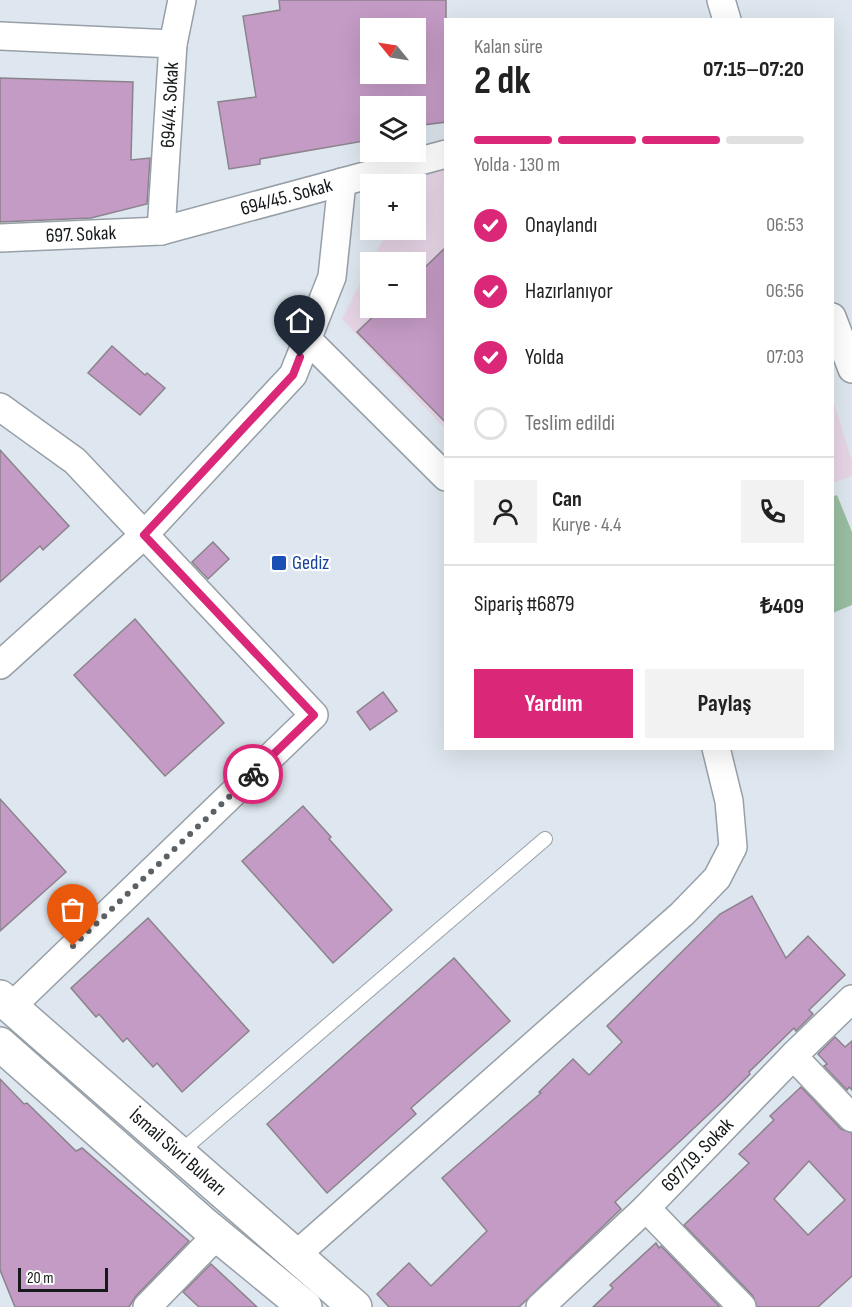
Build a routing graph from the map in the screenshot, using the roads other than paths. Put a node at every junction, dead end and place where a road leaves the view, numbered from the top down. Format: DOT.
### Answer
graph roads {
  1 [pos="182,0"];
  2 [pos="721,0"];
  3 [pos="726,18"];
  4 [pos="0,36"];
  5 [pos="173,44"];
  6 [pos="444,154"];
  7 [pos="342,182"];
  8 [pos="161,231"];
  9 [pos="0,238"];
  10 [pos="834,321"];
  11 [pos="308,340"];
  12 [pos="852,369"];
  13 [pos="0,407"];
  14 [pos="444,475"];
  15 [pos="144,535"];
  16 [pos="0,664"];
  17 [pos="716,750"];
  18 [pos="545,839"];
  19 [pos="852,999"];
  20 [pos="5,1002"];
  21 [pos="794,1056"];
  22 [pos="6,1057"];
  23 [pos="852,1118"];
  24 [pos="179,1153"];
  25 [pos="646,1208"];
  26 [pos="217,1234"];
  27 [pos="296,1255"];
  28 [pos="147,1307"];
  29 [pos="305,1307"];
  30 [pos="356,1307"];
  31 [pos="540,1307"];
  32 [pos="742,1307"];
  1 -- 5 [label="street"];
  2 -- 3 [label="street"];
  4 -- 5 [label="street, 694/4. Sokak"];
  5 -- 8 [label="street, 694/4. Sokak"];
  6 -- 7 [label="street, 694/45. Sokak"];
  7 -- 8 [label="street, 694/45. Sokak"];
  7 -- 11 [label="street"];
  8 -- 9 [label="street, 697. Sokak"];
  10 -- 12 [label="street"];
  11 -- 14 [label="street"];
  11 -- 15 [label="street"];
  13 -- 15 [label="street"];
  15 -- 16 [label="street"];
  15 -- 20 [label="street"];
  17 -- 27 [label="street"];
  18 -- 24 [label="lane"];
  19 -- 21 [label="street, 697/19. Sokak"];
  20 -- 24 [label="main road, İsmail Sivri Bulvarı"];
  21 -- 23 [label="street"];
  21 -- 25 [label="street, 697/19. Sokak"];
  22 -- 26 [label="main road, İsmail Sivri Bulvarı"];
  24 -- 27 [label="main road, İsmail Sivri Bulvarı"];
  25 -- 31 [label="street, 697/19. Sokak"];
  25 -- 32 [label="street"];
  26 -- 28 [label="street"];
  26 -- 29 [label="main road, İsmail Sivri Bulvarı"];
  27 -- 30 [label="main road, İsmail Sivri Bulvarı"];
}
